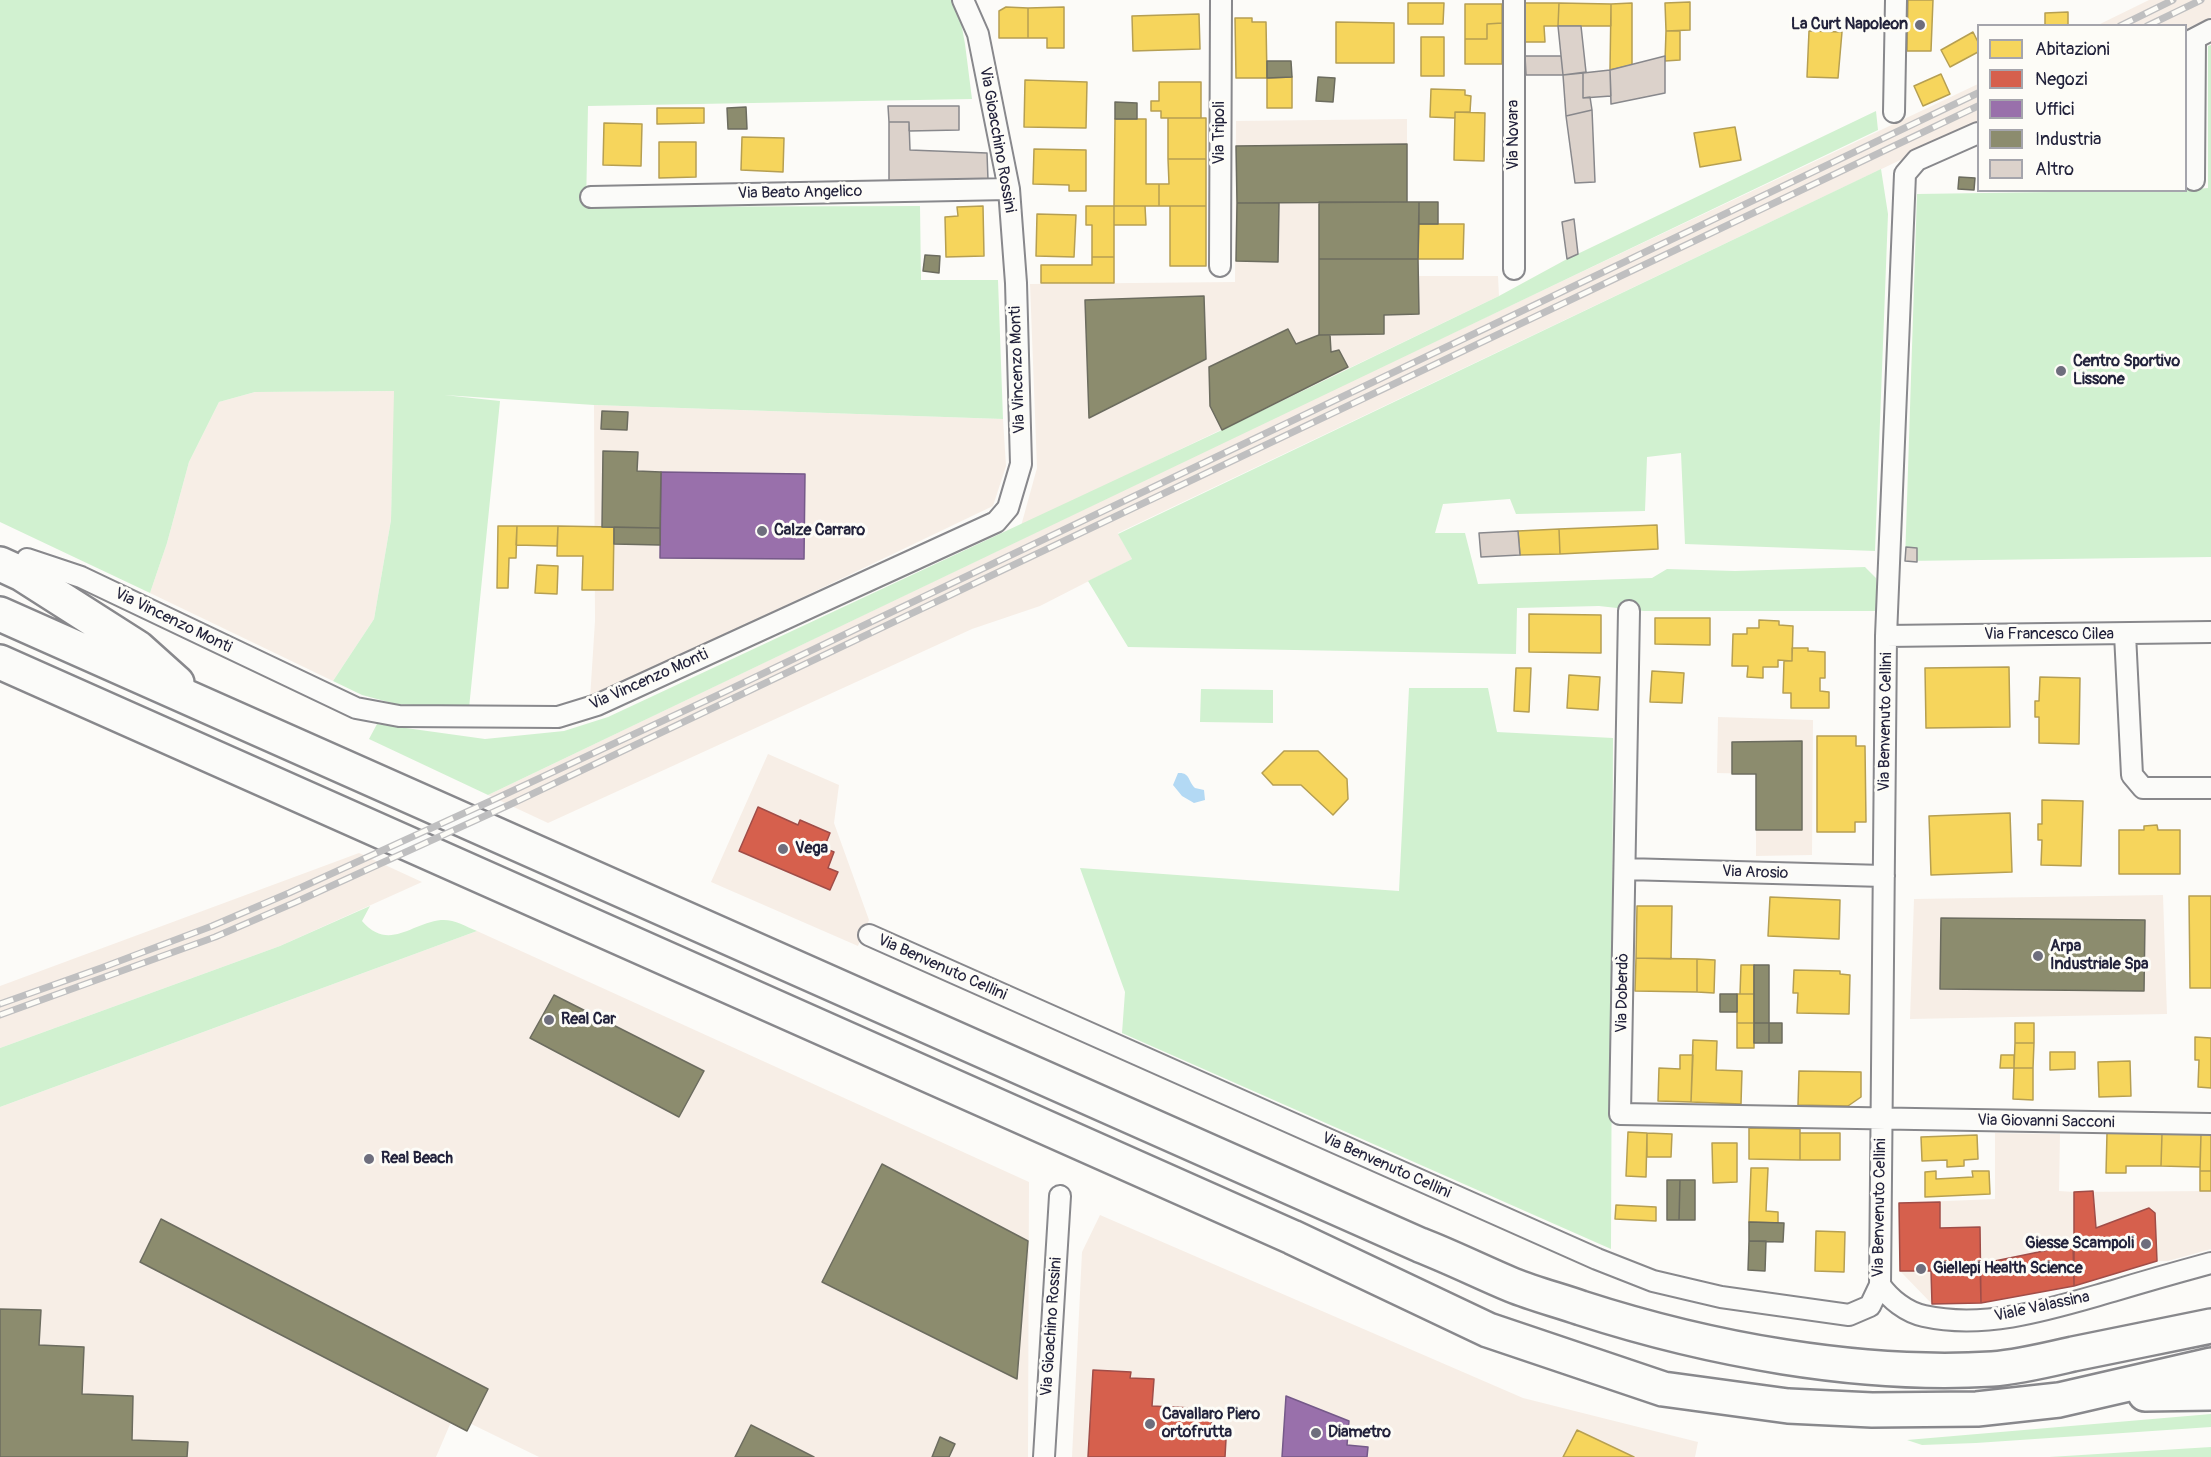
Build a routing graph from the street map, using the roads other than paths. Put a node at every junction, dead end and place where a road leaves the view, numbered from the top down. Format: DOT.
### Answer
graph roads {
  1 [pos="963,0"];
  2 [pos="1221,0"];
  3 [pos="1514,0"];
  4 [pos="1896,0"];
  5 [pos="2197,37"];
  6 [pos="1894,112"];
  7 [pos="1977,133"];
  8 [pos="2194,180"];
  9 [pos="1009,189"];
  10 [pos="591,197"];
  11 [pos="1220,266"];
  12 [pos="1514,269"];
  13 [pos="1016,283"];
  14 [pos="16,566"];
  15 [pos="1629,611"];
  16 [pos="0,614"];
  17 [pos="2211,632"];
  18 [pos="2125,634"];
  19 [pos="1886,636"];
  20 [pos="0,662"];
  21 [pos="198,702"];
  22 [pos="2211,788"];
  23 [pos="1625,869"];
  24 [pos="1884,876"];
  25 [pos="869,935"];
  26 [pos="1881,1119"];
  27 [pos="2211,1124"];
  28 [pos="1060,1196"];
  29 [pos="2211,1263"];
  30 [pos="1880,1285"];
  31 [pos="2211,1326"];
  32 [pos="2211,1365"];
  33 [pos="2211,1393"];
  34 [pos="2080,1395"];
  35 [pos="1044,1457"];
  1 -- 9 [label="street, Via Gioacchino Rossini"];
  2 -- 11 [label="street, Via Tripoli"];
  3 -- 12 [label="street, Via Novara"];
  4 -- 6 [label="street"];
  5 -- 8 [label="street"];
  7 -- 19 [label="street, Via Benvenuto Cellini"];
  9 -- 10 [label="street, Via Beato Angelico"];
  9 -- 13 [label="street, Via Gioacchino Rossini"];
  13 -- 14 [label="street, Via Vincenzo Monti"];
  14 -- 21 [label="highway"];
  15 -- 23 [label="street, Via Doberdò"];
  16 -- 21 [label="highway"];
  17 -- 18 [label="street, Via Francesco Cilea"];
  18 -- 19 [label="street, Via Francesco Cilea"];
  18 -- 22 [label="street"];
  19 -- 24 [label="street, Via Benvenuto Cellini"];
  20 -- 34 [label="highway"];
  21 -- 31 [label="highway"];
  23 -- 24 [label="street, Via Arosio"];
  23 -- 26 [label="street, Via Doberdò"];
  24 -- 26 [label="street, Via Benvenuto Cellini"];
  25 -- 30 [label="street, Via Benvenuto Cellini"];
  26 -- 27 [label="street, Via Giovanni Sacconi"];
  26 -- 30 [label="street, Via Benvenuto Cellini"];
  28 -- 35 [label="street, Via Gioachino Rossini"];
  29 -- 30 [label="street, Viale Valassina"];
  32 -- 34 [label="highway"];
  33 -- 34 [label="highway"];
}
